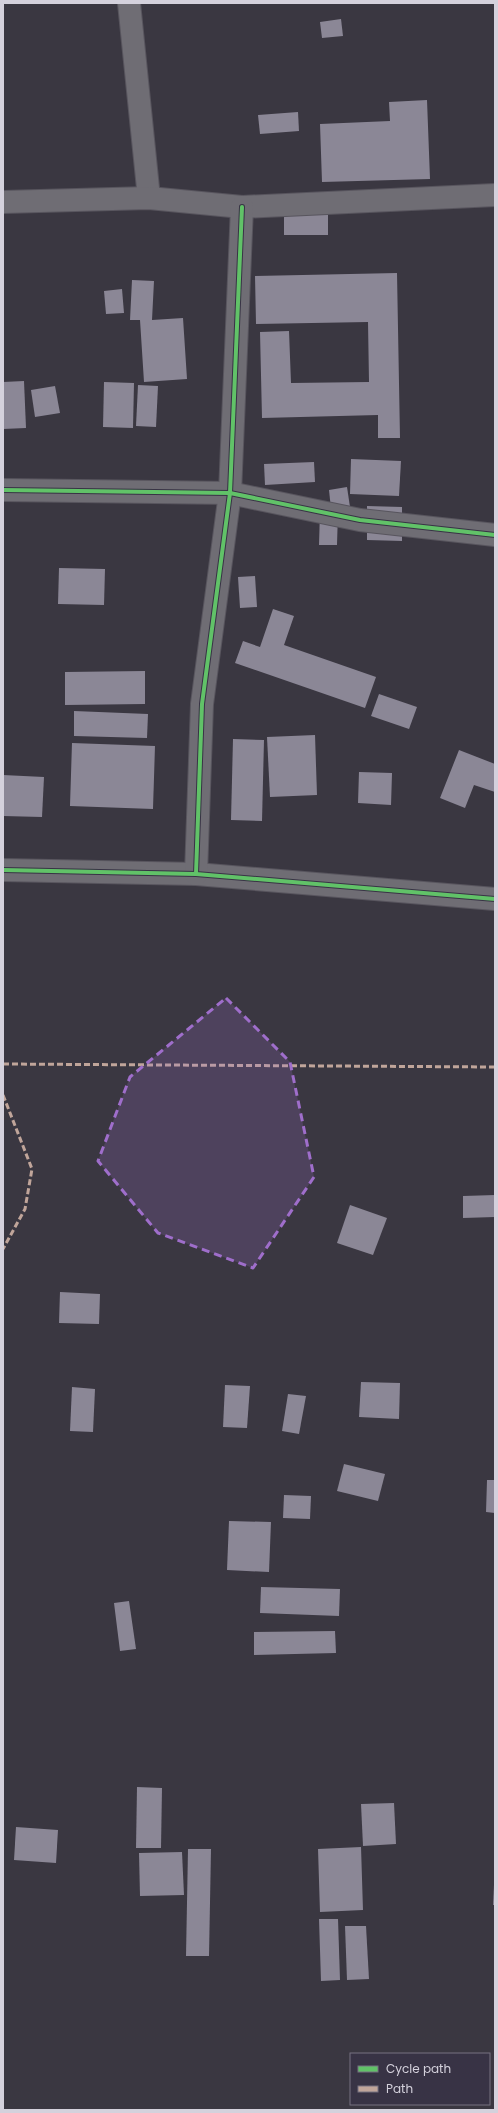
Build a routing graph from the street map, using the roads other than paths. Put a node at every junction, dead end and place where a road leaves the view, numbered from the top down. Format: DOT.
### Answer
graph roads {
  1 [pos="128,3"];
  2 [pos="495,195"];
  3 [pos="149,198"];
  4 [pos="3,202"];
  5 [pos="242,207"];
  6 [pos="3,490"];
  7 [pos="230,493"];
  8 [pos="495,535"];
  9 [pos="3,870"];
  10 [pos="196,874"];
  11 [pos="495,900"];
  1 -- 3 [label="street"];
  2 -- 5 [label="street"];
  3 -- 4 [label="street"];
  3 -- 5 [label="street"];
  5 -- 7 [label="street"];
  6 -- 7 [label="street"];
  7 -- 8 [label="street"];
  7 -- 10 [label="street"];
  9 -- 10 [label="street"];
  10 -- 11 [label="street"];
}
